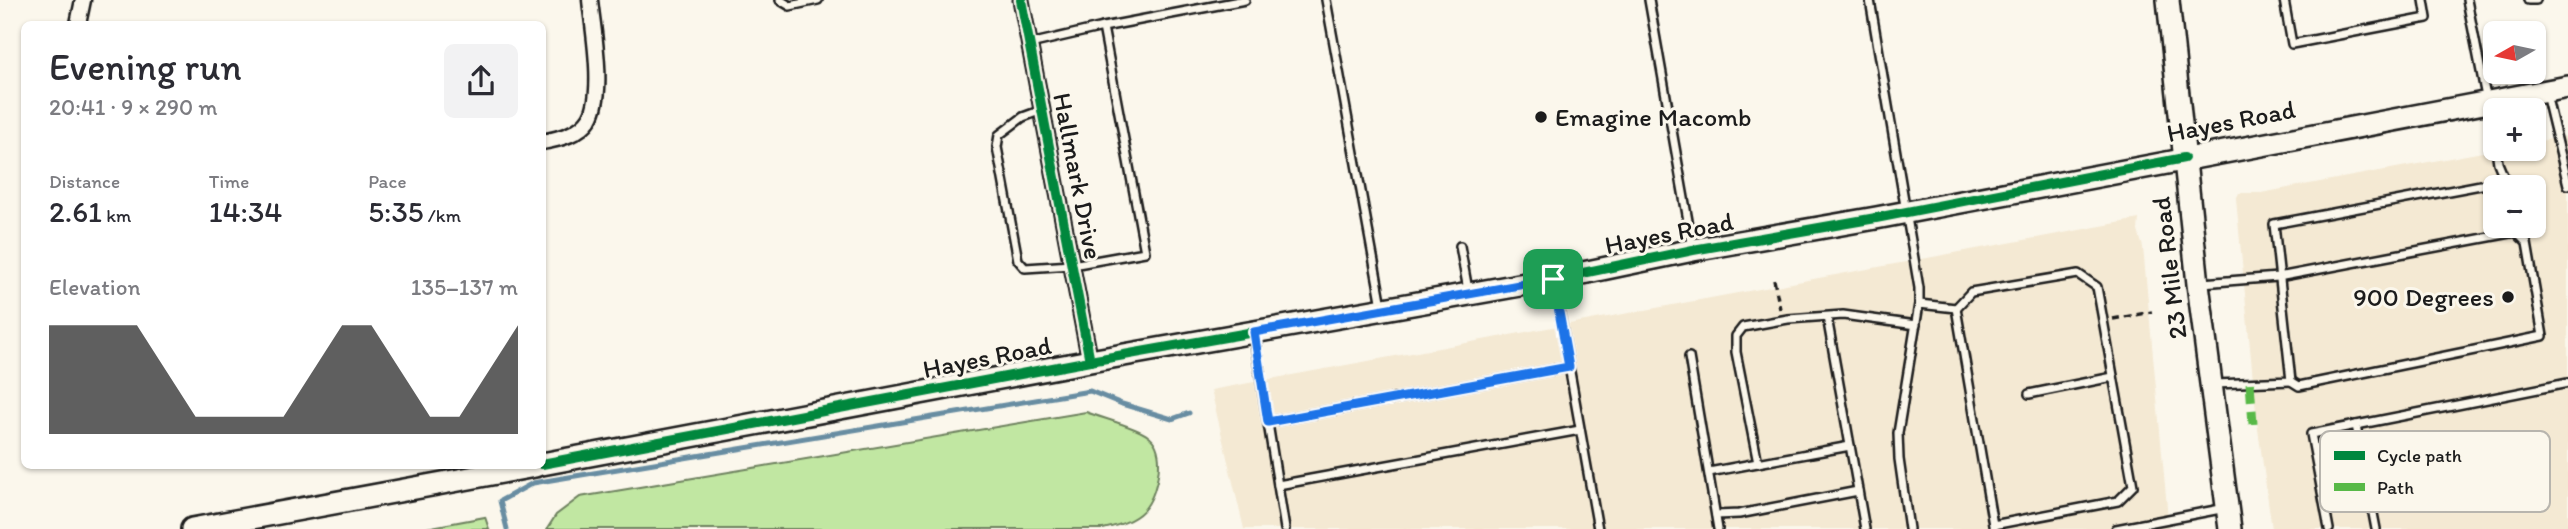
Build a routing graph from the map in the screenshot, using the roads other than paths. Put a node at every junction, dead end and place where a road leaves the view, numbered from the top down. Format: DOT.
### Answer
graph roads {
  1 [pos="83,0"];
  2 [pos="590,0"];
  3 [pos="780,0"];
  4 [pos="818,0"];
  5 [pos="1021,0"];
  6 [pos="1245,0"];
  7 [pos="1326,0"];
  8 [pos="1649,0"];
  9 [pos="1870,0"];
  10 [pos="2168,0"];
  11 [pos="2284,0"];
  12 [pos="2424,0"];
  13 [pos="2467,0"];
  14 [pos="2528,0"];
  15 [pos="2536,0"];
  16 [pos="1204,4"];
  17 [pos="79,21"];
  18 [pos="1103,27"];
  19 [pos="1029,44"];
  20 [pos="2568,87"];
  21 [pos="2546,91"];
  22 [pos="2486,98"];
  23 [pos="2508,98"];
  24 [pos="2483,103"];
  25 [pos="1042,110"];
  26 [pos="546,141"];
  27 [pos="2184,158"];
  28 [pos="2568,185"];
  29 [pos="2483,188"];
  30 [pos="1905,211"];
  31 [pos="2483,236"];
  32 [pos="2522,238"];
  33 [pos="1460,246"];
  34 [pos="1693,250"];
  35 [pos="1072,265"];
  36 [pos="2278,277"];
  37 [pos="1553,279"];
  38 [pos="2198,284"];
  39 [pos="1469,294"];
  40 [pos="1919,304"];
  41 [pos="1956,308"];
  42 [pos="1382,310"];
  43 [pos="1827,317"];
  44 [pos="1916,325"];
  45 [pos="1254,332"];
  46 [pos="1689,357"];
  47 [pos="1090,360"];
  48 [pos="1569,367"];
  49 [pos="2113,377"];
  50 [pos="2291,381"];
  51 [pos="2568,383"];
  52 [pos="2211,384"];
  53 [pos="2029,394"];
  54 [pos="1268,422"];
  55 [pos="2356,425"];
  56 [pos="1580,430"];
  57 [pos="2327,431"];
  58 [pos="2357,431"];
  59 [pos="2320,432"];
  60 [pos="1850,446"];
  61 [pos="546,463"];
  62 [pos="1758,463"];
  63 [pos="495,469"];
  64 [pos="468,471"];
  65 [pos="1709,472"];
  66 [pos="443,474"];
  67 [pos="2320,479"];
  68 [pos="1278,485"];
  69 [pos="1858,491"];
  70 [pos="1716,515"];
  71 [pos="2228,519"];
  72 [pos="1994,527"];
  73 [pos="192,529"];
  74 [pos="1285,529"];
  75 [pos="1598,529"];
  76 [pos="1718,529"];
  77 [pos="1865,529"];
  78 [pos="1909,529"];
  79 [pos="2116,529"];
  1 -- 17 [label="street"];
  2 -- 26 [label="street"];
  3 -- 4 [label="lane"];
  5 -- 19 [label="street, Hallmark Drive"];
  6 -- 16 [label="lane"];
  7 -- 42 [label="lane"];
  8 -- 34 [label="lane"];
  9 -- 30 [label="lane"];
  10 -- 27 [label="street, 23 Mile Road"];
  11 -- 12 [label="lane"];
  13 -- 22 [label="lane"];
  14 -- 15 [label="lane"];
  16 -- 18 [label="lane"];
  18 -- 19 [label="lane"];
  18 -- 35 [label="lane"];
  19 -- 25 [label="street, Hallmark Drive"];
  20 -- 21 [label="street, Hayes Road"];
  21 -- 23 [label="street, Hayes Road"];
  21 -- 28 [label="lane"];
  24 -- 27 [label="street, Hayes Road"];
  25 -- 35 [label="street, Hallmark Drive"];
  25 -- 35 [label="lane"];
  27 -- 30 [label="street, Hayes Road"];
  27 -- 38 [label="street, 23 Mile Road"];
  29 -- 36 [label="lane"];
  30 -- 34 [label="street, Hayes Road"];
  30 -- 40 [label="lane"];
  31 -- 36 [label="lane"];
  32 -- 50 [label="lane"];
  33 -- 39 [label="lane"];
  34 -- 37 [label="street, Hayes Road"];
  35 -- 47 [label="street, Hallmark Drive"];
  36 -- 38 [label="lane"];
  36 -- 50 [label="lane"];
  37 -- 39 [label="street, Hayes Road"];
  37 -- 48 [label="lane"];
  38 -- 52 [label="street, 23 Mile Road"];
  39 -- 42 [label="street, Hayes Road"];
  40 -- 41 [label="lane"];
  40 -- 44 [label="lane"];
  41 -- 49 [label="lane"];
  41 -- 72 [label="lane"];
  42 -- 45 [label="street, Hayes Road"];
  43 -- 44 [label="lane"];
  43 -- 60 [label="lane"];
  43 -- 62 [label="lane"];
  44 -- 78 [label="lane"];
  45 -- 47 [label="street, Hayes Road"];
  45 -- 54 [label="lane"];
  46 -- 65 [label="lane"];
  47 -- 61 [label="street, Hayes Road"];
  48 -- 54 [label="lane"];
  48 -- 56 [label="lane"];
  49 -- 53 [label="lane"];
  49 -- 72 [label="lane"];
  50 -- 52 [label="lane"];
  51 -- 55 [label="lane"];
  52 -- 71 [label="street, 23 Mile Road"];
  54 -- 68 [label="lane"];
  55 -- 57 [label="lane"];
  55 -- 58 [label="lane"];
  56 -- 68 [label="lane"];
  56 -- 75 [label="lane"];
  59 -- 67 [label="lane"];
  60 -- 62 [label="lane"];
  60 -- 69 [label="lane"];
  62 -- 65 [label="lane"];
  63 -- 64 [label="street"];
  64 -- 66 [label="street"];
  65 -- 70 [label="lane"];
  66 -- 73 [label="street"];
  68 -- 74 [label="lane"];
  69 -- 70 [label="lane"];
  69 -- 77 [label="lane"];
  70 -- 76 [label="lane"];
  71 -- 79 [label="lane"];
}
